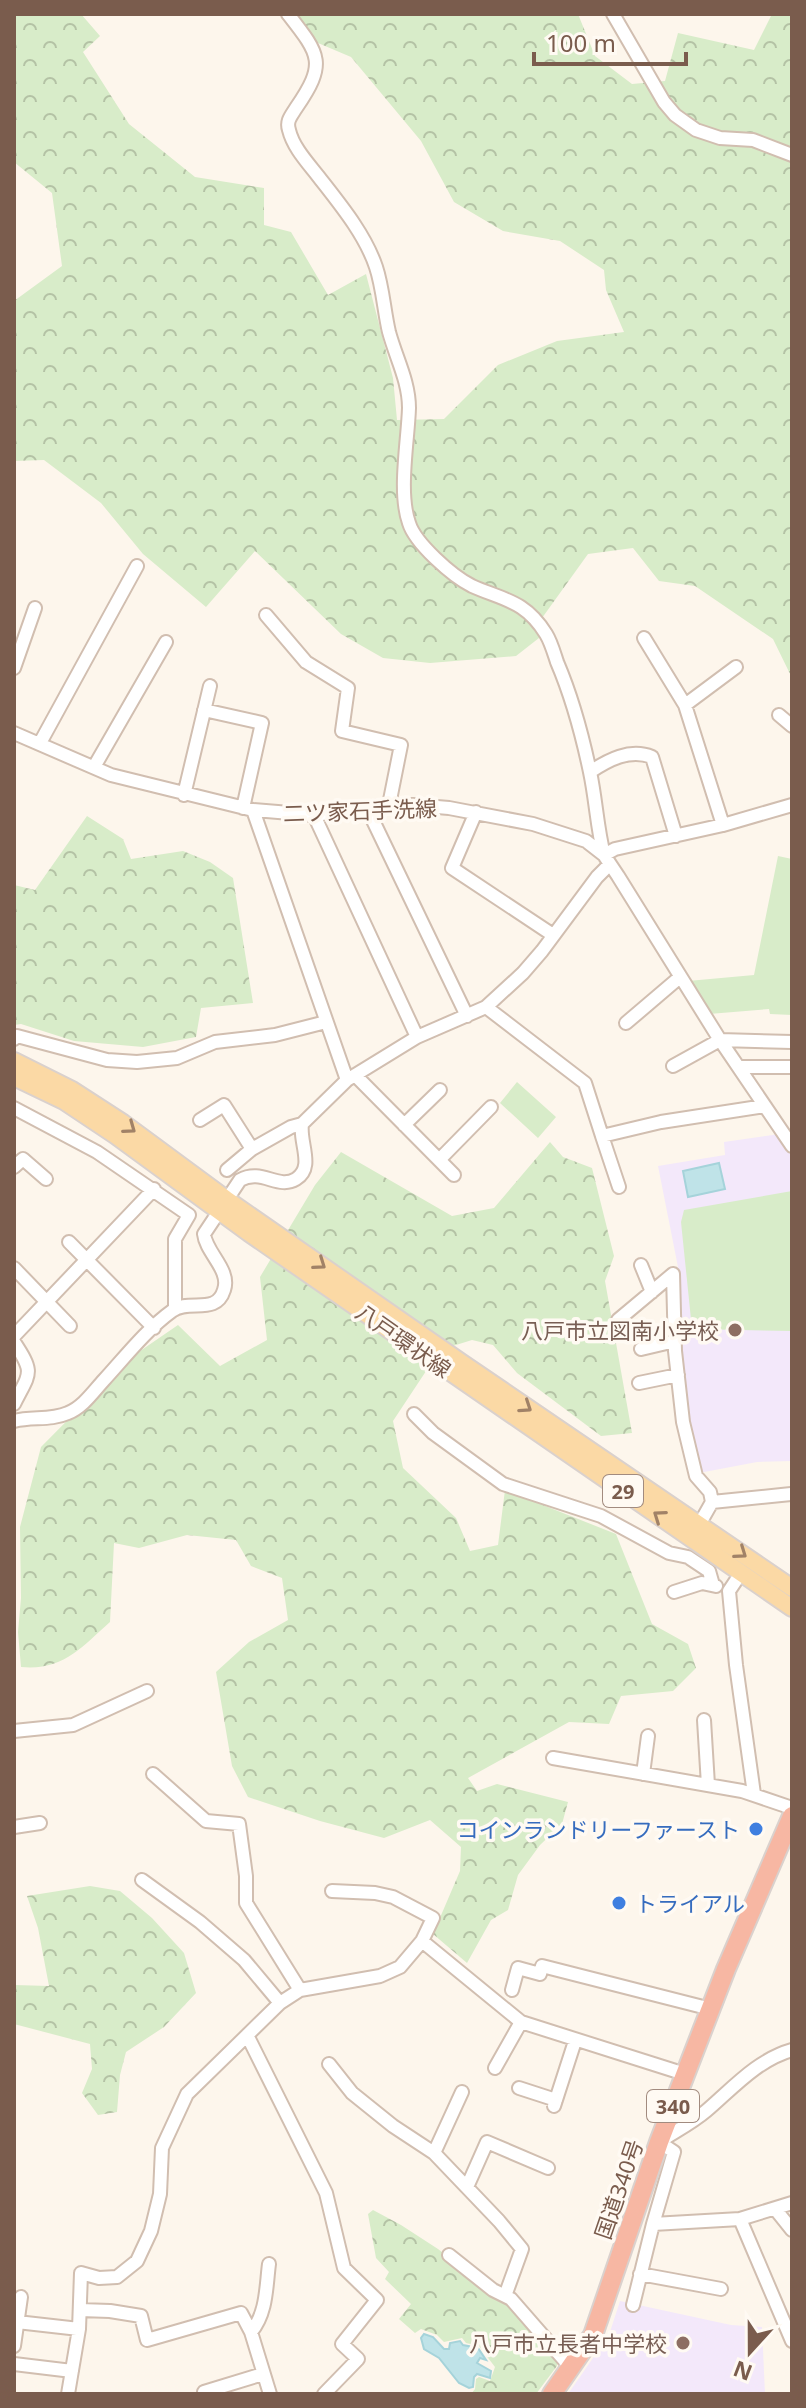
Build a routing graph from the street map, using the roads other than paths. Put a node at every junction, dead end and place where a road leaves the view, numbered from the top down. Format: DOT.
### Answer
graph roads {
  1 [pos="288,14"];
  2 [pos="613,14"];
  3 [pos="792,155"];
  4 [pos="137,566"];
  5 [pos="35,608"];
  6 [pos="266,615"];
  7 [pos="644,638"];
  8 [pos="166,642"];
  9 [pos="736,667"];
  10 [pos="14,668"];
  11 [pos="210,686"];
  12 [pos="685,705"];
  13 [pos="204,710"];
  14 [pos="779,715"];
  15 [pos="792,726"];
  16 [pos="14,733"];
  17 [pos="40,743"];
  18 [pos="94,767"];
  19 [pos="590,772"];
  20 [pos="184,795"];
  21 [pos="389,805"];
  22 [pos="792,805"];
  23 [pos="367,808"];
  24 [pos="248,809"];
  25 [pos="476,812"];
  26 [pos="314,815"];
  27 [pos="723,825"];
  28 [pos="676,836"];
  29 [pos="607,859"];
  30 [pos="553,935"];
  31 [pos="680,977"];
  32 [pos="486,1007"];
  33 [pos="467,1016"];
  34 [pos="326,1022"];
  35 [pos="626,1023"];
  36 [pos="417,1037"];
  37 [pos="14,1039"];
  38 [pos="720,1040"];
  39 [pos="792,1042"];
  40 [pos="14,1061"];
  41 [pos="673,1066"];
  42 [pos="739,1067"];
  43 [pos="792,1067"];
  44 [pos="14,1077"];
  45 [pos="351,1077"];
  46 [pos="440,1090"];
  47 [pos="765,1106"];
  48 [pos="491,1107"];
  49 [pos="14,1108"];
  50 [pos="200,1120"];
  51 [pos="302,1124"];
  52 [pos="404,1125"];
  53 [pos="602,1136"];
  54 [pos="792,1146"];
  55 [pos="252,1149"];
  56 [pos="439,1160"];
  57 [pos="14,1167"];
  58 [pos="227,1170"];
  59 [pos="454,1175"];
  60 [pos="46,1179"];
  61 [pos="619,1187"];
  62 [pos="154,1189"];
  63 [pos="222,1205"];
  64 [pos="69,1242"];
  65 [pos="87,1261"];
  66 [pos="641,1265"];
  67 [pos="14,1268"];
  68 [pos="652,1292"];
  69 [pos="47,1302"];
  70 [pos="175,1308"];
  71 [pos="618,1320"];
  72 [pos="70,1326"];
  73 [pos="154,1328"];
  74 [pos="14,1336"];
  75 [pos="675,1341"];
  76 [pos="14,1342"];
  77 [pos="641,1349"];
  78 [pos="678,1375"];
  79 [pos="639,1383"];
  80 [pos="14,1404"];
  81 [pos="414,1414"];
  82 [pos="14,1421"];
  83 [pos="791,1494"];
  84 [pos="712,1502"];
  85 [pos="695,1531"];
  86 [pos="741,1573"];
  87 [pos="713,1585"];
  88 [pos="792,1588"];
  89 [pos="729,1591"];
  90 [pos="674,1592"];
  91 [pos="792,1608"];
  92 [pos="147,1691"];
  93 [pos="704,1720"];
  94 [pos="14,1731"];
  95 [pos="648,1736"];
  96 [pos="553,1758"];
  97 [pos="153,1774"];
  98 [pos="643,1774"];
  99 [pos="708,1785"];
  100 [pos="754,1794"];
  101 [pos="792,1808"];
  102 [pos="792,1816"];
  103 [pos="40,1823"];
  104 [pos="14,1827"];
  105 [pos="786,1845"];
  106 [pos="142,1880"];
  107 [pos="332,1891"];
  108 [pos="422,1941"];
  109 [pos="300,1990"];
  110 [pos="512,1990"];
  111 [pos="280,2003"];
  112 [pos="711,2009"];
  113 [pos="521,2022"];
  114 [pos="248,2037"];
  115 [pos="575,2041"];
  116 [pos="792,2050"];
  117 [pos="329,2064"];
  118 [pos="495,2068"];
  119 [pos="685,2074"];
  120 [pos="519,2088"];
  121 [pos="462,2092"];
  122 [pos="659,2142"];
  123 [pos="434,2153"];
  124 [pos="548,2168"];
  125 [pos="467,2187"];
  126 [pos="792,2203"];
  127 [pos="776,2210"];
  128 [pos="740,2219"];
  129 [pos="653,2224"];
  130 [pos="792,2230"];
  131 [pos="449,2255"];
  132 [pos="269,2264"];
  133 [pos="640,2274"];
  134 [pos="721,2289"];
  135 [pos="505,2296"];
  136 [pos="21,2297"];
  137 [pos="633,2305"];
  138 [pos="80,2310"];
  139 [pos="17,2322"];
  140 [pos="79,2329"];
  141 [pos="251,2332"];
  142 [pos="147,2340"];
  143 [pos="792,2341"];
  144 [pos="132,2345"];
  145 [pos="14,2346"];
  146 [pos="14,2364"];
  147 [pos="572,2369"];
  148 [pos="72,2371"];
  149 [pos="263,2374"];
  150 [pos="204,2392"];
  151 [pos="68,2394"];
  152 [pos="270,2394"];
  153 [pos="324,2394"];
  154 [pos="552,2394"];
  1 -- 19 [label="street"];
  2 -- 3 [label="street"];
  4 -- 17 [label="street"];
  5 -- 10 [label="street"];
  6 -- 21 [label="street"];
  7 -- 12 [label="street"];
  8 -- 18 [label="street"];
  9 -- 12 [label="street"];
  11 -- 13 [label="street"];
  12 -- 27 [label="street"];
  13 -- 20 [label="street"];
  13 -- 24 [label="street"];
  14 -- 15 [label="street"];
  16 -- 17 [label="street, 二ツ家石手洗線"];
  17 -- 18 [label="street, 二ツ家石手洗線"];
  18 -- 20 [label="street, 二ツ家石手洗線"];
  19 -- 28 [label="street"];
  19 -- 29 [label="street"];
  20 -- 24 [label="street, 二ツ家石手洗線"];
  21 -- 23 [label="street, 二ツ家石手洗線"];
  21 -- 25 [label="street, 二ツ家石手洗線"];
  22 -- 27 [label="street"];
  23 -- 26 [label="street, 二ツ家石手洗線"];
  23 -- 33 [label="street"];
  24 -- 26 [label="street, 二ツ家石手洗線"];
  24 -- 34 [label="street"];
  25 -- 29 [label="street, 二ツ家石手洗線"];
  25 -- 30 [label="street"];
  26 -- 36 [label="street"];
  27 -- 28 [label="street"];
  28 -- 29 [label="street"];
  29 -- 30 [label="street"];
  29 -- 31 [label="street, 二ツ家石手洗線"];
  30 -- 32 [label="street"];
  31 -- 35 [label="street"];
  31 -- 38 [label="street, 二ツ家石手洗線"];
  32 -- 33 [label="street"];
  32 -- 53 [label="street"];
  33 -- 36 [label="street"];
  34 -- 37 [label="street"];
  34 -- 45 [label="street"];
  36 -- 45 [label="street"];
  38 -- 39 [label="street"];
  38 -- 41 [label="street"];
  38 -- 42 [label="street, 二ツ家石手洗線"];
  40 -- 63 [label="main road, 八戸環状線 / 29, one-way"];
  42 -- 43 [label="street"];
  42 -- 47 [label="street, 二ツ家石手洗線"];
  44 -- 63 [label="main road, 八戸環状線 / 29"];
  45 -- 51 [label="street"];
  45 -- 52 [label="street"];
  46 -- 52 [label="street"];
  47 -- 53 [label="street"];
  47 -- 54 [label="street, 二ツ家石手洗線"];
  48 -- 56 [label="street"];
  49 -- 62 [label="street"];
  50 -- 55 [label="street"];
  51 -- 55 [label="street"];
  51 -- 63 [label="street"];
  52 -- 56 [label="street"];
  53 -- 61 [label="street"];
  55 -- 58 [label="street"];
  56 -- 59 [label="street"];
  57 -- 60 [label="street"];
  62 -- 65 [label="street"];
  62 -- 70 [label="street"];
  63 -- 70 [label="street"];
  63 -- 85 [label="main road, 八戸環状線 / 29"];
  64 -- 65 [label="street"];
  65 -- 69 [label="street"];
  65 -- 73 [label="street"];
  66 -- 68 [label="street"];
  67 -- 69 [label="street"];
  68 -- 71 [label="street"];
  68 -- 75 [label="street"];
  69 -- 72 [label="street"];
  69 -- 74 [label="street"];
  70 -- 73 [label="street"];
  73 -- 82 [label="street"];
  75 -- 77 [label="street"];
  75 -- 78 [label="street"];
  76 -- 80 [label="street"];
  78 -- 79 [label="street"];
  78 -- 84 [label="street"];
  81 -- 87 [label="street"];
  83 -- 84 [label="street"];
  84 -- 85 [label="street"];
  85 -- 86 [label="main road, 八戸環状線 / 29"];
  85 -- 88 [label="main road, 八戸環状線 / 29, one-way"];
  86 -- 89 [label="street"];
  86 -- 91 [label="main road, 八戸環状線 / 29"];
  87 -- 89 [label="street"];
  87 -- 90 [label="street"];
  89 -- 100 [label="street"];
  92 -- 94 [label="street"];
  93 -- 99 [label="street"];
  95 -- 98 [label="street"];
  96 -- 98 [label="street"];
  97 -- 109 [label="street"];
  98 -- 99 [label="street"];
  99 -- 100 [label="street"];
  100 -- 101 [label="street"];
  102 -- 105 [label="highway, 国道340号 / 340"];
  103 -- 104 [label="street"];
  105 -- 112 [label="highway, 国道340号 / 340"];
  106 -- 111 [label="street"];
  107 -- 108 [label="street"];
  108 -- 109 [label="street"];
  108 -- 113 [label="street"];
  109 -- 111 [label="street"];
  110 -- 112 [label="street"];
  111 -- 114 [label="street"];
  112 -- 119 [label="highway, 国道340号 / 340"];
  113 -- 115 [label="street"];
  113 -- 118 [label="street"];
  114 -- 138 [label="street"];
  114 -- 153 [label="street"];
  115 -- 119 [label="street"];
  115 -- 120 [label="street"];
  116 -- 122 [label="street"];
  117 -- 123 [label="street"];
  119 -- 122 [label="highway, 国道340号 / 340"];
  121 -- 123 [label="street"];
  122 -- 129 [label="street"];
  122 -- 147 [label="highway, 国道340号 / 340"];
  123 -- 125 [label="street"];
  124 -- 125 [label="street"];
  125 -- 135 [label="street"];
  126 -- 127 [label="street"];
  127 -- 128 [label="street"];
  127 -- 130 [label="street"];
  128 -- 129 [label="street"];
  128 -- 143 [label="street"];
  129 -- 133 [label="street"];
  131 -- 135 [label="street"];
  132 -- 141 [label="street"];
  133 -- 134 [label="street"];
  133 -- 137 [label="street"];
  135 -- 147 [label="street"];
  136 -- 139 [label="street"];
  138 -- 140 [label="street"];
  138 -- 142 [label="street"];
  139 -- 140 [label="street"];
  139 -- 145 [label="street"];
  140 -- 148 [label="street"];
  141 -- 142 [label="street"];
  141 -- 149 [label="street"];
  142 -- 144 [label="street"];
  146 -- 148 [label="street"];
  147 -- 154 [label="highway, 国道340号 / 340"];
  148 -- 151 [label="street"];
  149 -- 150 [label="street"];
  149 -- 152 [label="street"];
}
